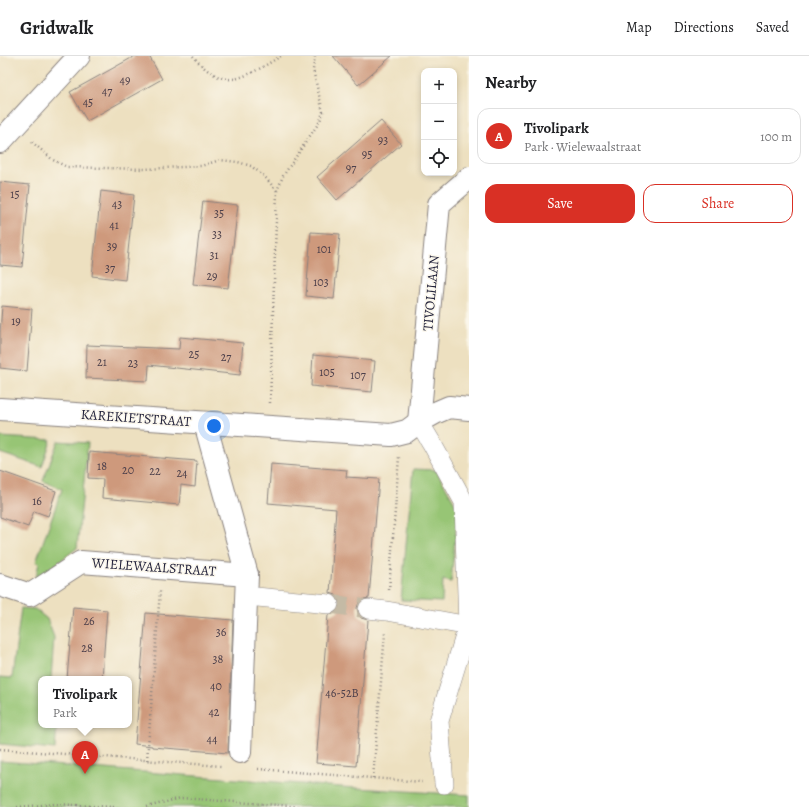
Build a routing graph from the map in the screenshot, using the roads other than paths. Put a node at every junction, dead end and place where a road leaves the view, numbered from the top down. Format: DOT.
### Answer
graph roads {
  1 [pos="78,56"];
  2 [pos="0,142"];
  3 [pos="469,178"];
  4 [pos="0,408"];
  5 [pos="469,409"];
  6 [pos="418,422"];
  7 [pos="205,423"];
  8 [pos="467,505"];
  9 [pos="247,574"];
  10 [pos="0,584"];
  11 [pos="246,596"];
  12 [pos="329,604"];
  13 [pos="368,609"];
  14 [pos="469,626"];
  15 [pos="240,752"];
  16 [pos="444,784"];
  1 -- 2 [label="street"];
  3 -- 6 [label="street, TIVOLILAAN"];
  4 -- 7 [label="street, KAREKIETSTRAAT"];
  5 -- 6 [label="street"];
  6 -- 7 [label="street, KAREKIETSTRAAT"];
  6 -- 8 [label="street"];
  7 -- 9 [label="street"];
  8 -- 14 [label="street"];
  9 -- 10 [label="street, WIELEWAALSTRAAT"];
  9 -- 11 [label="street"];
  11 -- 12 [label="street"];
  11 -- 15 [label="street"];
  13 -- 14 [label="street"];
  14 -- 16 [label="street"];
}
